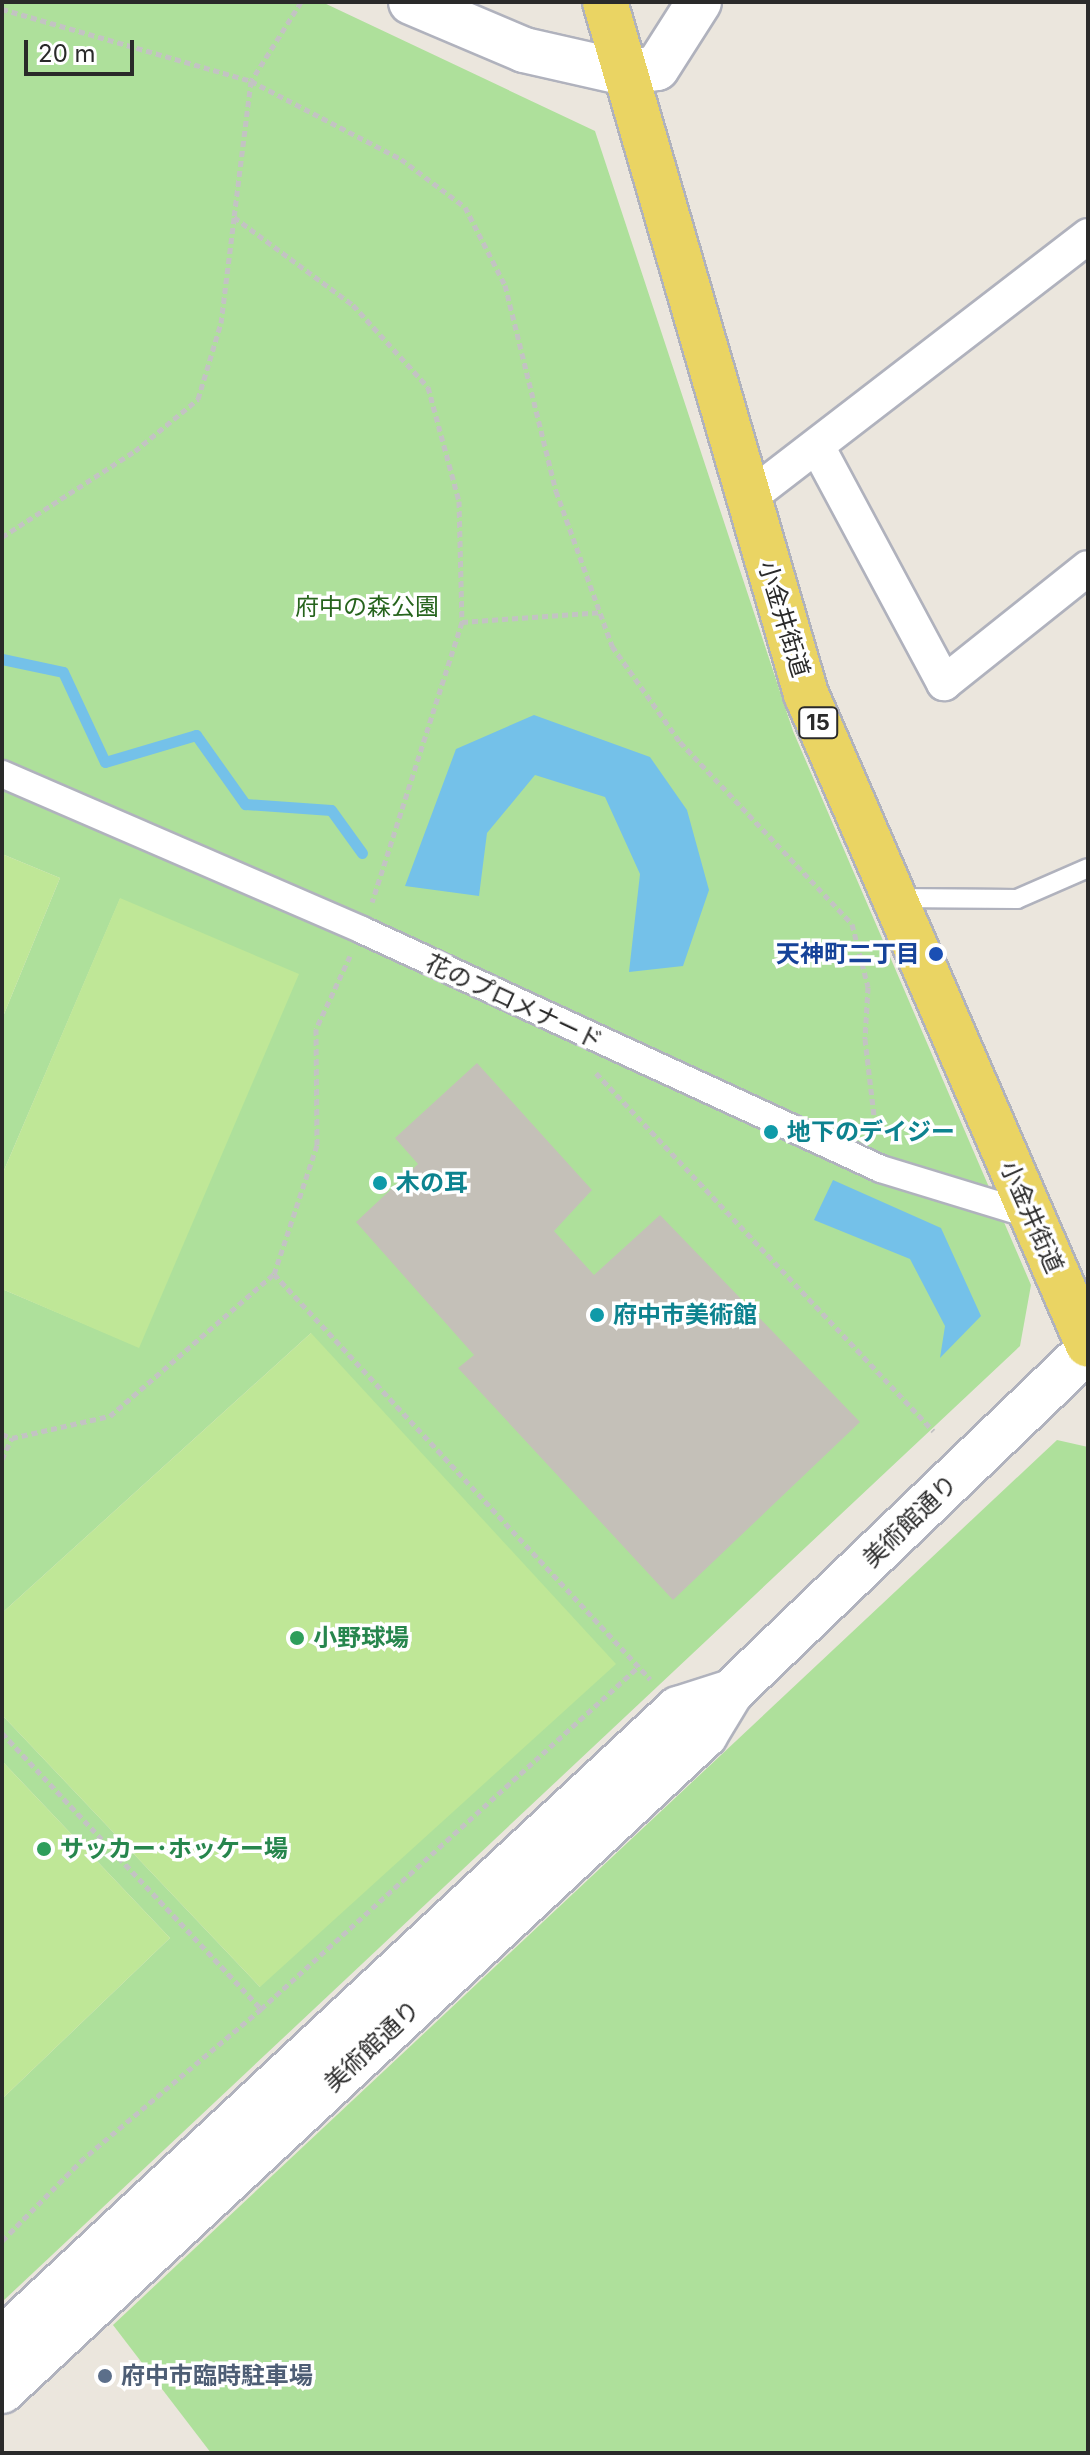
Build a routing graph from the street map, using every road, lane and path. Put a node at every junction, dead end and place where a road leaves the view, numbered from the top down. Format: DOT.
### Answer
graph roads {
  1 [pos="301,2"];
  2 [pos="411,2"];
  3 [pos="605,2"];
  4 [pos="699,2"];
  5 [pos="2,9"];
  6 [pos="625,73"];
  7 [pos="251,81"];
  8 [pos="234,217"];
  9 [pos="1088,236"];
  10 [pos="818,448"];
  11 [pos="747,499"];
  12 [pos="2,537"];
  13 [pos="1088,568"];
  14 [pos="600,612"];
  15 [pos="462,622"];
  16 [pos="2,774"];
  17 [pos="1088,868"];
  18 [pos="889,898"];
  19 [pos="586,1063"];
  20 [pos="881,1169"];
  21 [pos="1031,1215"];
  22 [pos="274,1274"];
  23 [pos="1088,1347"];
  24 [pos="933,1431"];
  25 [pos="2,1434"];
  26 [pos="12,1438"];
  27 [pos="2,1459"];
  28 [pos="638,1667"];
  29 [pos="731,1692"];
  30 [pos="2,1733"];
  31 [pos="261,2009"];
  32 [pos="2,2241"];
  33 [pos="2,2340"];
  34 [pos="2,2391"];
  1 -- 7 [label="path"];
  2 -- 6 [label="street"];
  3 -- 6 [label="main road, 小金井街道 / 15"];
  4 -- 6 [label="street"];
  5 -- 7 [label="path"];
  6 -- 11 [label="main road, 小金井街道 / 15"];
  7 -- 14 [label="path"];
  8 -- 12 [label="path"];
  9 -- 10 [label="street"];
  10 -- 11 [label="street"];
  10 -- 13 [label="street"];
  11 -- 18 [label="main road, 小金井街道 / 15"];
  14 -- 15 [label="path"];
  14 -- 20 [label="path"];
  16 -- 20 [label="street, 花のプロメナード"];
  17 -- 18 [label="lane"];
  18 -- 21 [label="main road, 小金井街道 / 15"];
  19 -- 24 [label="path"];
  20 -- 21 [label="street, 花のプロメナード"];
  21 -- 23 [label="main road, 小金井街道 / 15"];
  22 -- 26 [label="path"];
  23 -- 29 [label="street, 美術館通り"];
  25 -- 26 [label="path"];
  26 -- 27 [label="path"];
  28 -- 31 [label="path"];
  29 -- 33 [label="street, 美術館通り"];
  29 -- 34 [label="street, 美術館通り"];
  30 -- 31 [label="path"];
  31 -- 32 [label="path"];
}
